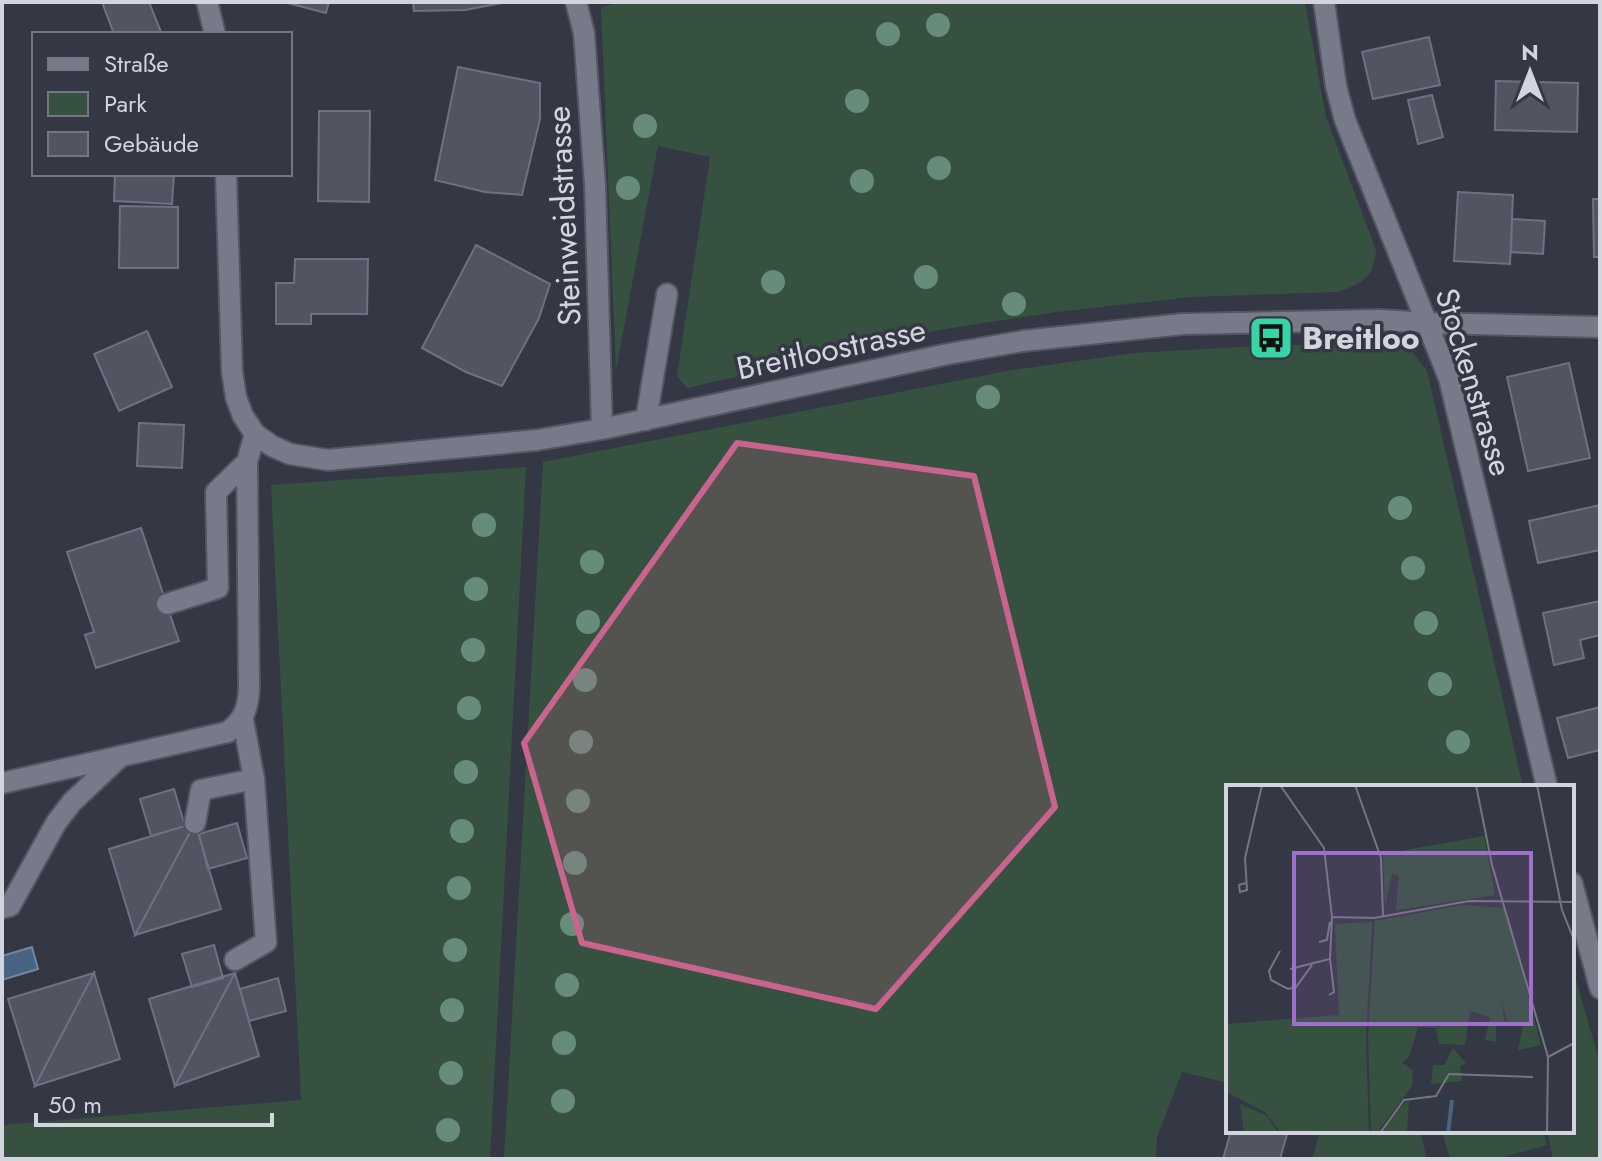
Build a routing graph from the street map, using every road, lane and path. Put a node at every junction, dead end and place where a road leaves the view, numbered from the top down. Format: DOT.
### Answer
graph roads {
  1 [pos="207,2"];
  2 [pos="576,2"];
  3 [pos="1324,2"];
  4 [pos="214,32"];
  5 [pos="226,176"];
  6 [pos="667,294"];
  7 [pos="1429,323"];
  8 [pos="1600,327"];
  9 [pos="646,420"];
  10 [pos="602,429"];
  11 [pos="255,434"];
  12 [pos="247,462"];
  13 [pos="167,604"];
  14 [pos="243,720"];
  15 [pos="121,756"];
  16 [pos="254,779"];
  17 [pos="2,783"];
  18 [pos="1547,785"];
  19 [pos="195,823"];
  20 [pos="1574,890"];
  21 [pos="2,908"];
  22 [pos="235,960"];
  23 [pos="1600,988"];
  1 -- 4 [label="street"];
  2 -- 10 [label="street, Steinweidstrasse"];
  3 -- 7 [label="street, Stockenstrasse"];
  5 -- 11 [label="street"];
  6 -- 9 [label="street"];
  7 -- 8 [label="street, Breitloostrasse"];
  7 -- 9 [label="street, Breitloostrasse"];
  7 -- 18 [label="street, Stockenstrasse"];
  9 -- 10 [label="street, Breitloostrasse"];
  10 -- 11 [label="street, Breitloostrasse"];
  11 -- 12 [label="street"];
  12 -- 13 [label="street"];
  12 -- 14 [label="street"];
  14 -- 15 [label="street"];
  14 -- 16 [label="street"];
  15 -- 17 [label="street"];
  15 -- 21 [label="street"];
  16 -- 19 [label="street"];
  16 -- 22 [label="street"];
  20 -- 23 [label="street"];
}
